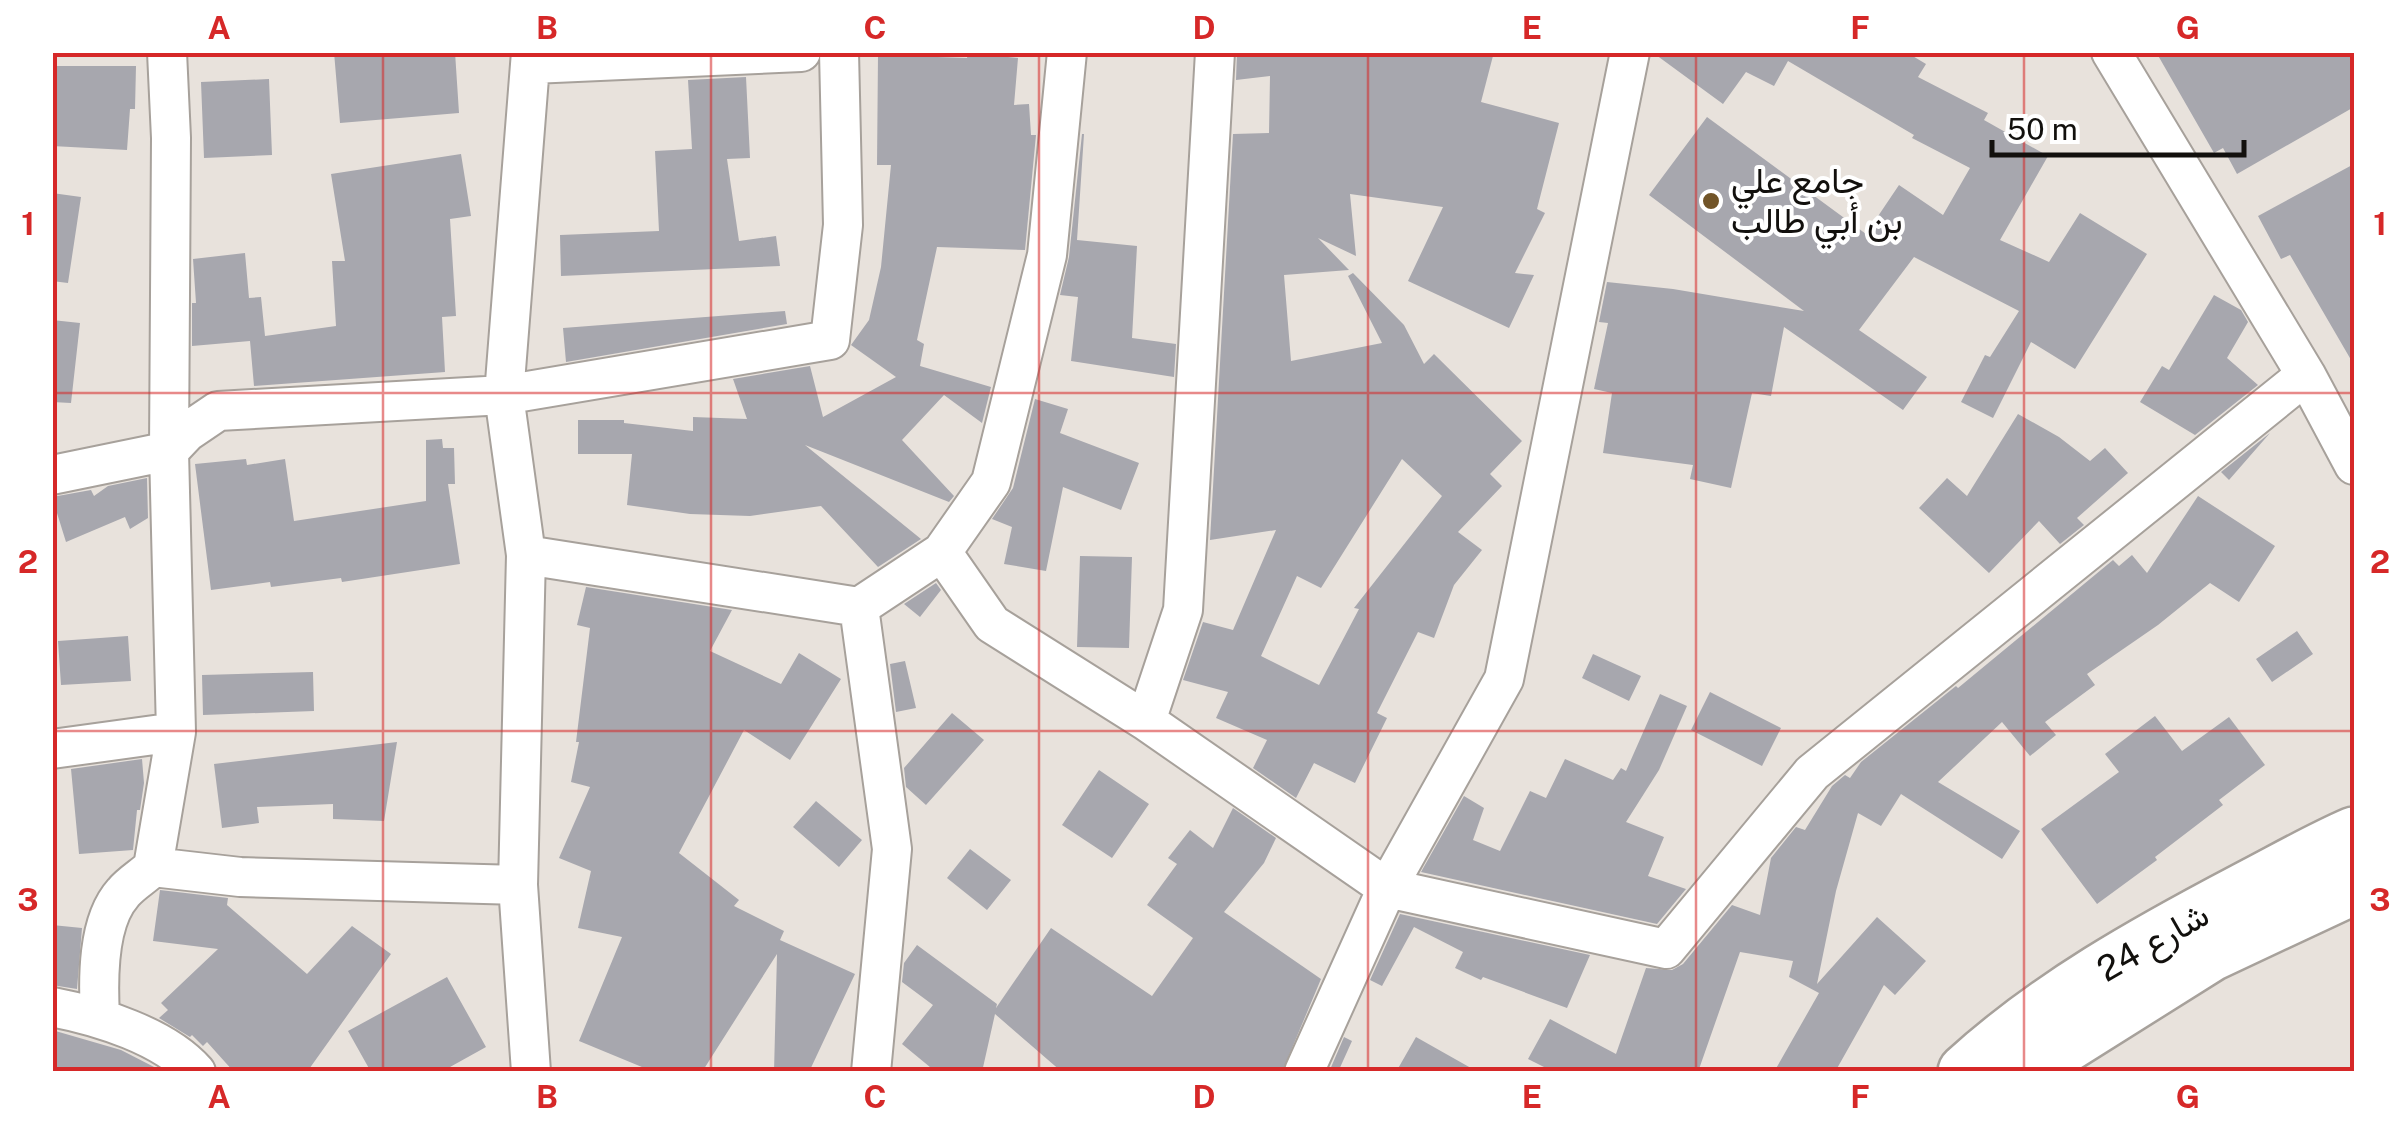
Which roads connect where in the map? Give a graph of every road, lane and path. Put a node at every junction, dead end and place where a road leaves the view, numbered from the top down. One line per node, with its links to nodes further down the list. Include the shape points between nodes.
1 (167, 52): 11 (street)
2 (801, 52): 8 (street)
3 (839, 52): 10 (street, via 843,224 830,340)
4 (1066, 52): 14 (street, via 1047,255 996,463 991,482)
5 (1215, 52): 17 (street, via 1183,610)
6 (1630, 52): 24 (street, via 1504,679)
7 (2112, 52): 9 (street)
8 (532, 58): 10 (street)
9 (2306, 375): 12 (street); 24 (street, via 1812,773 1666,949)
10 (504, 395): 11 (street, via 218,411); 15 (street)
11 (169, 451): 13 (street); 18 (street)
12 (2354, 465)
13 (52, 475)
14 (942, 552): 16 (street); 17 (street, via 992,624)
15 (526, 556): 16 (street); 22 (street)
16 (859, 607): 29 (street, via 892,849)
17 (1146, 722): 24 (street)
18 (176, 732): 19 (street); 21 (street)
19 (52, 749)
20 (2354, 835): 31 (street, شارع 24, via 2096,975 2007,1034)
21 (154, 867): 22 (street, via 240,877); 26 (street, via 120,895 103,935)
22 (518, 885): 28 (street)
23 (2354, 886): 32 (street, شارع 24, via 2211,953)
24 (1386, 888): 30 (street)
25 (52, 1008): 26 (street)
26 (100, 1016): 27 (street, via 184,1058)
27 (196, 1072)
28 (531, 1072)
29 (871, 1072)
30 (1304, 1072)
31 (1966, 1072)
32 (2029, 1072)

